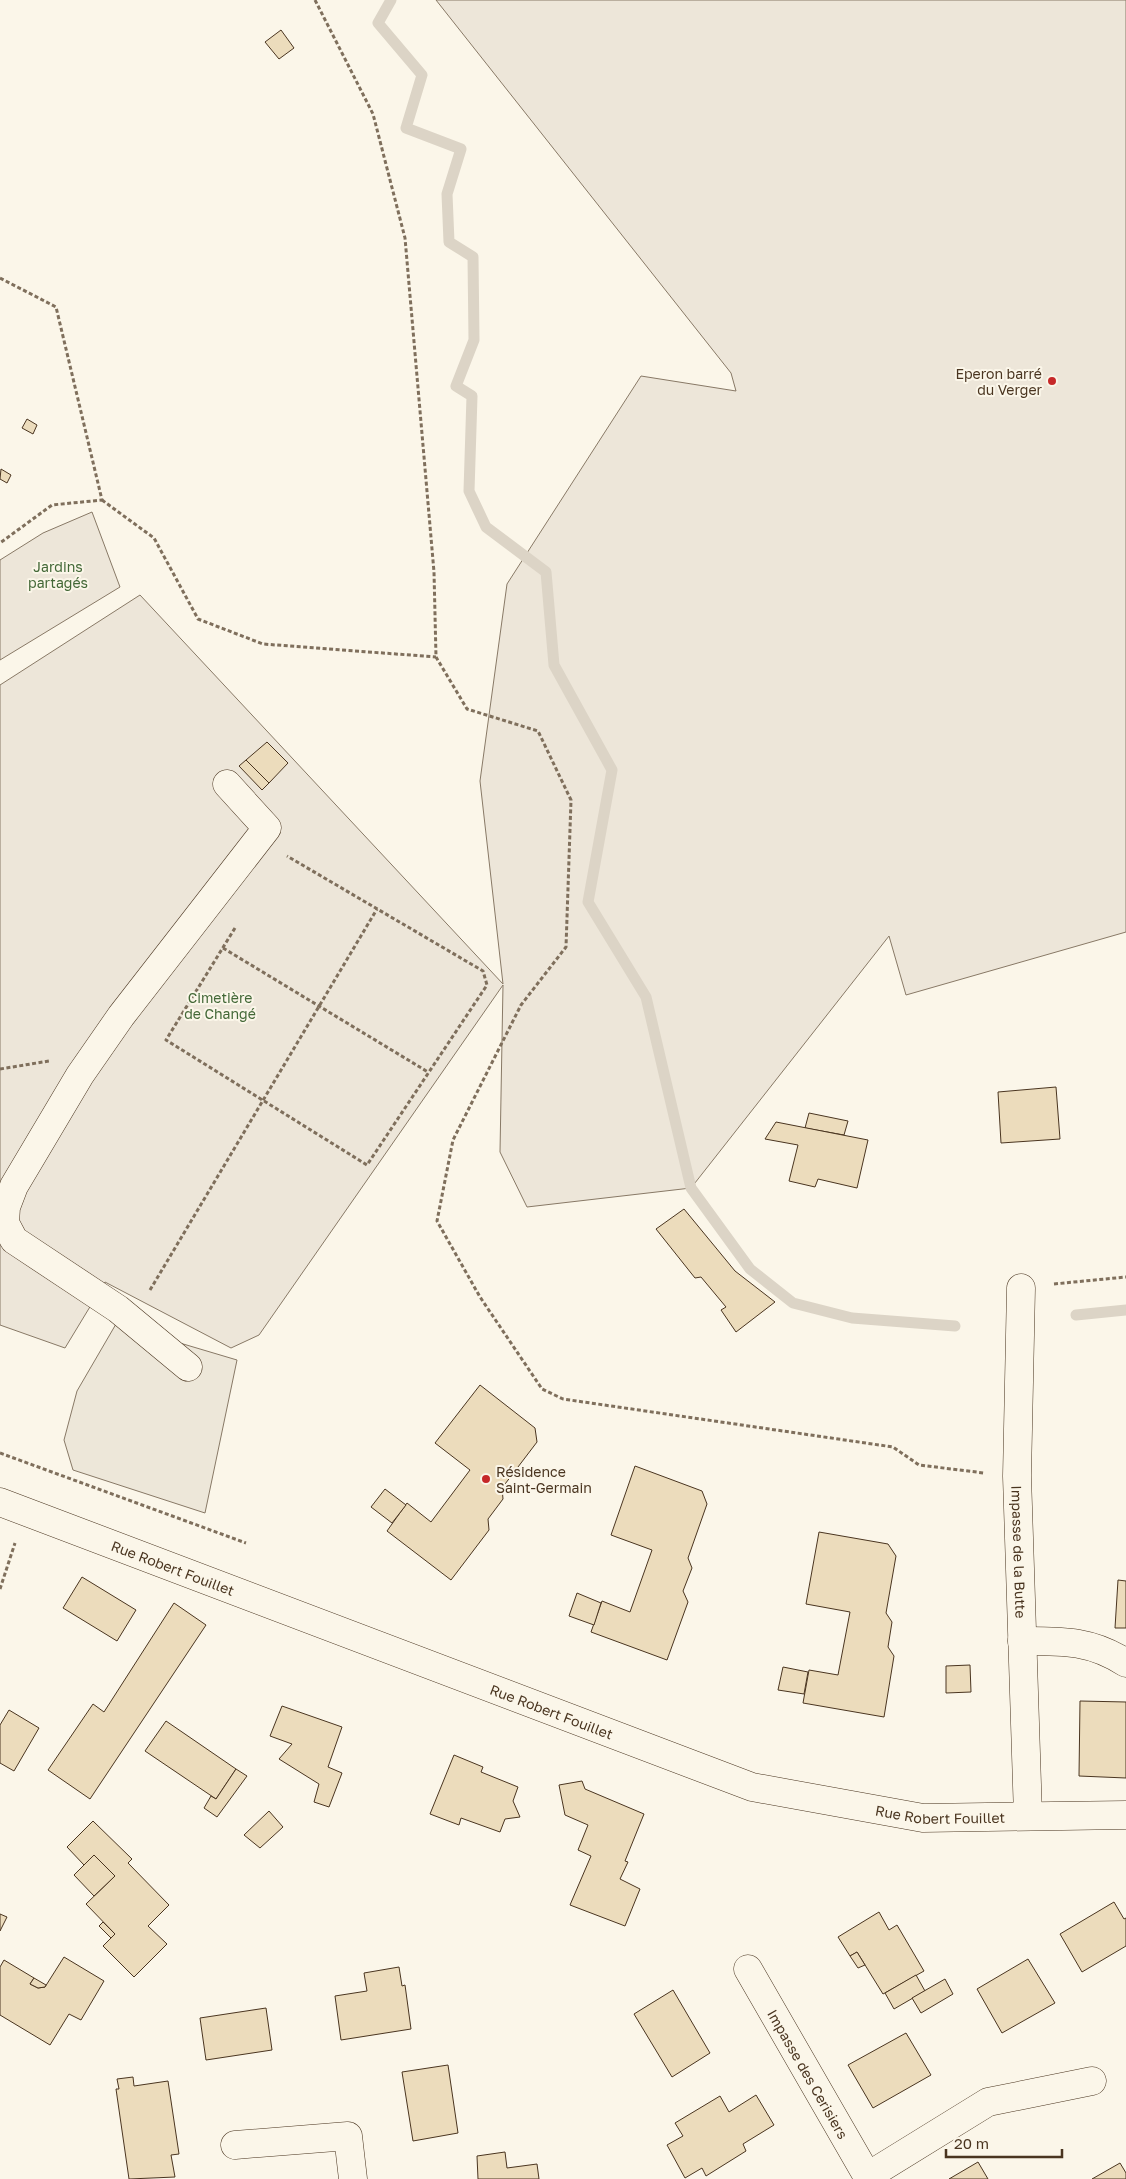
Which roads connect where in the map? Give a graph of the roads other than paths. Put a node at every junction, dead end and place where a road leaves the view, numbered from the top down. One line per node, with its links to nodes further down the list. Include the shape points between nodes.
1 (227, 784): 3 (street, via 267,828 121,1016 80,1075 14,1186 6,1207 5,1223 14,1240 110,1303)
2 (1021, 1288): 5 (street, Impasse de la Butte, via 1017,1476)
3 (188, 1367)
4 (0, 1502): 8 (street, Rue Robert Fouillet, via 752,1787 923,1818)
5 (1022, 1641): 6 (street, via 1073,1642 1109,1652); 8 (street, Impasse de la Butte)
6 (1126, 1663)
7 (1126, 1815): 8 (street, Rue Robert Fouillet)
8 (1028, 1816)
9 (748, 1969): 12 (street, Impasse des Cerisiers)
10 (1092, 2081): 12 (street, via 988,2102)
11 (235, 2145): 13 (street, via 348,2136)
12 (868, 2178)
13 (353, 2179)

